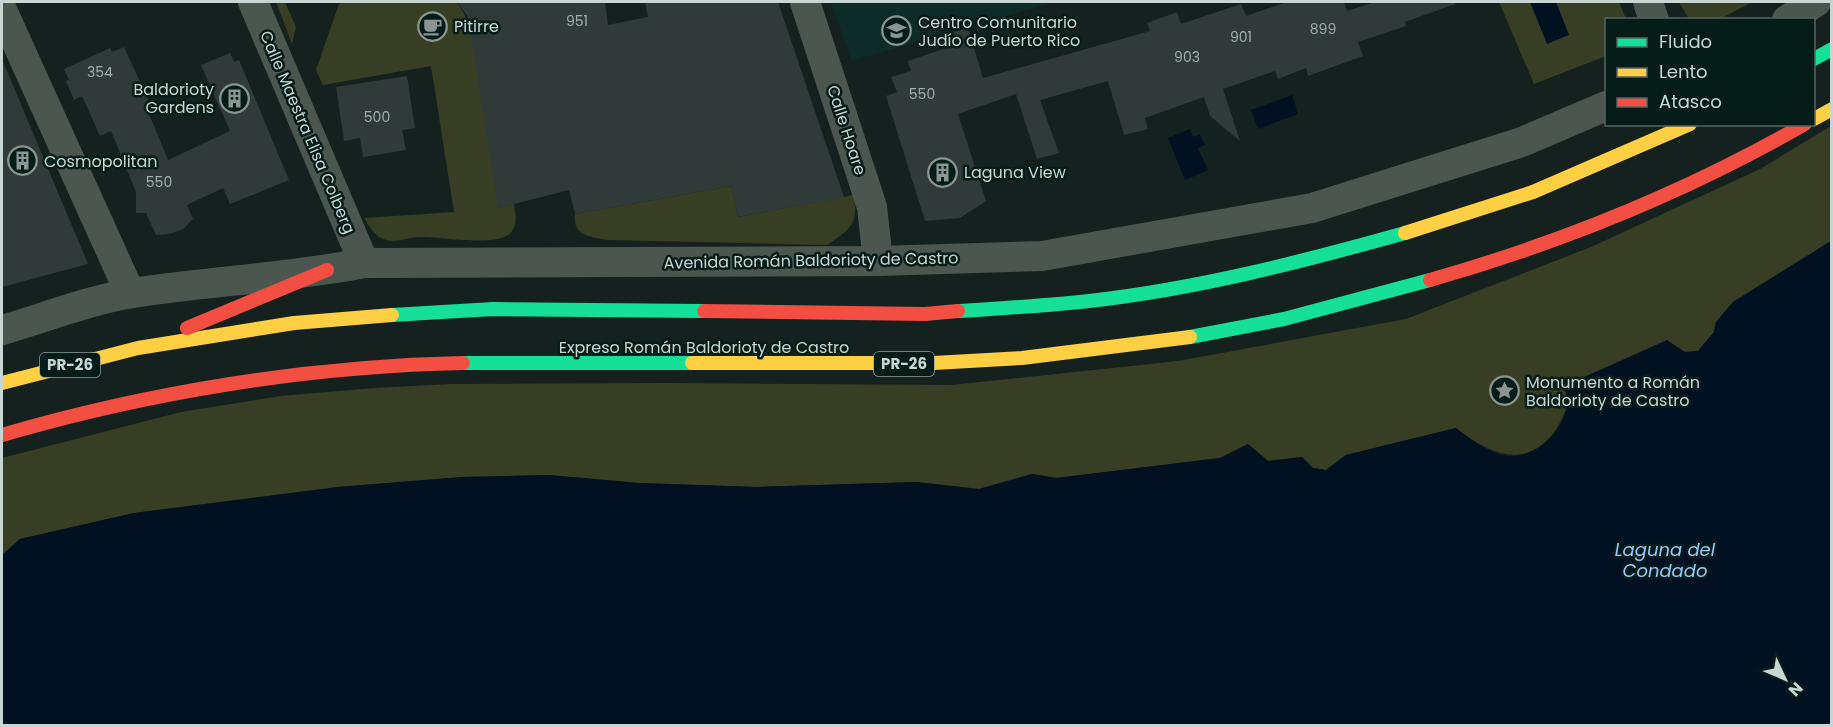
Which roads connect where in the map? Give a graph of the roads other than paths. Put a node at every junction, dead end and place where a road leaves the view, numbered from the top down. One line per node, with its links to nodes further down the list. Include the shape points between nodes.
1 (253, 2): 16 (street, Calle Maestra Elisa Colberg)
2 (805, 2): 15 (street, Calle Hoare, via 872,207)
3 (1647, 2): 6 (street)
4 (1816, 2): 7 (street)
5 (2, 10): 18 (street)
6 (1653, 18)
7 (1790, 18)
8 (1832, 49): 9 (highway)
9 (1815, 58)
10 (1605, 106): 15 (street, Avenida Román Baldorioty de Castro, via 1522,142 1312,208 1042,256)
11 (1832, 108): 12 (highway)
12 (1815, 118)
13 (1685, 126): 20 (highway, Expreso Román Baldorioty de Castro / PR-26, via 1533,192 1417,230 1278,268 1090,301 925,314 493,309 294,323)
14 (1801, 126): 22 (highway, Expreso Román Baldorioty de Castro / PR-26, via 1653,199 1557,239 1373,299 1205,336 1026,359 931,364 442,363 351,368 150,400)
15 (878, 261): 16 (street, Avenida Román Baldorioty de Castro)
16 (364, 262): 17 (street, Avenida Román Baldorioty de Castro)
17 (327, 270): 18 (street, Avenida Román Baldorioty de Castro); 20 (highway)
18 (130, 294): 19 (street, Avenida Román Baldorioty de Castro)
19 (2, 330)
20 (138, 348): 21 (highway, Expreso Román Baldorioty de Castro / PR-26)
21 (2, 383)
22 (2, 435)

